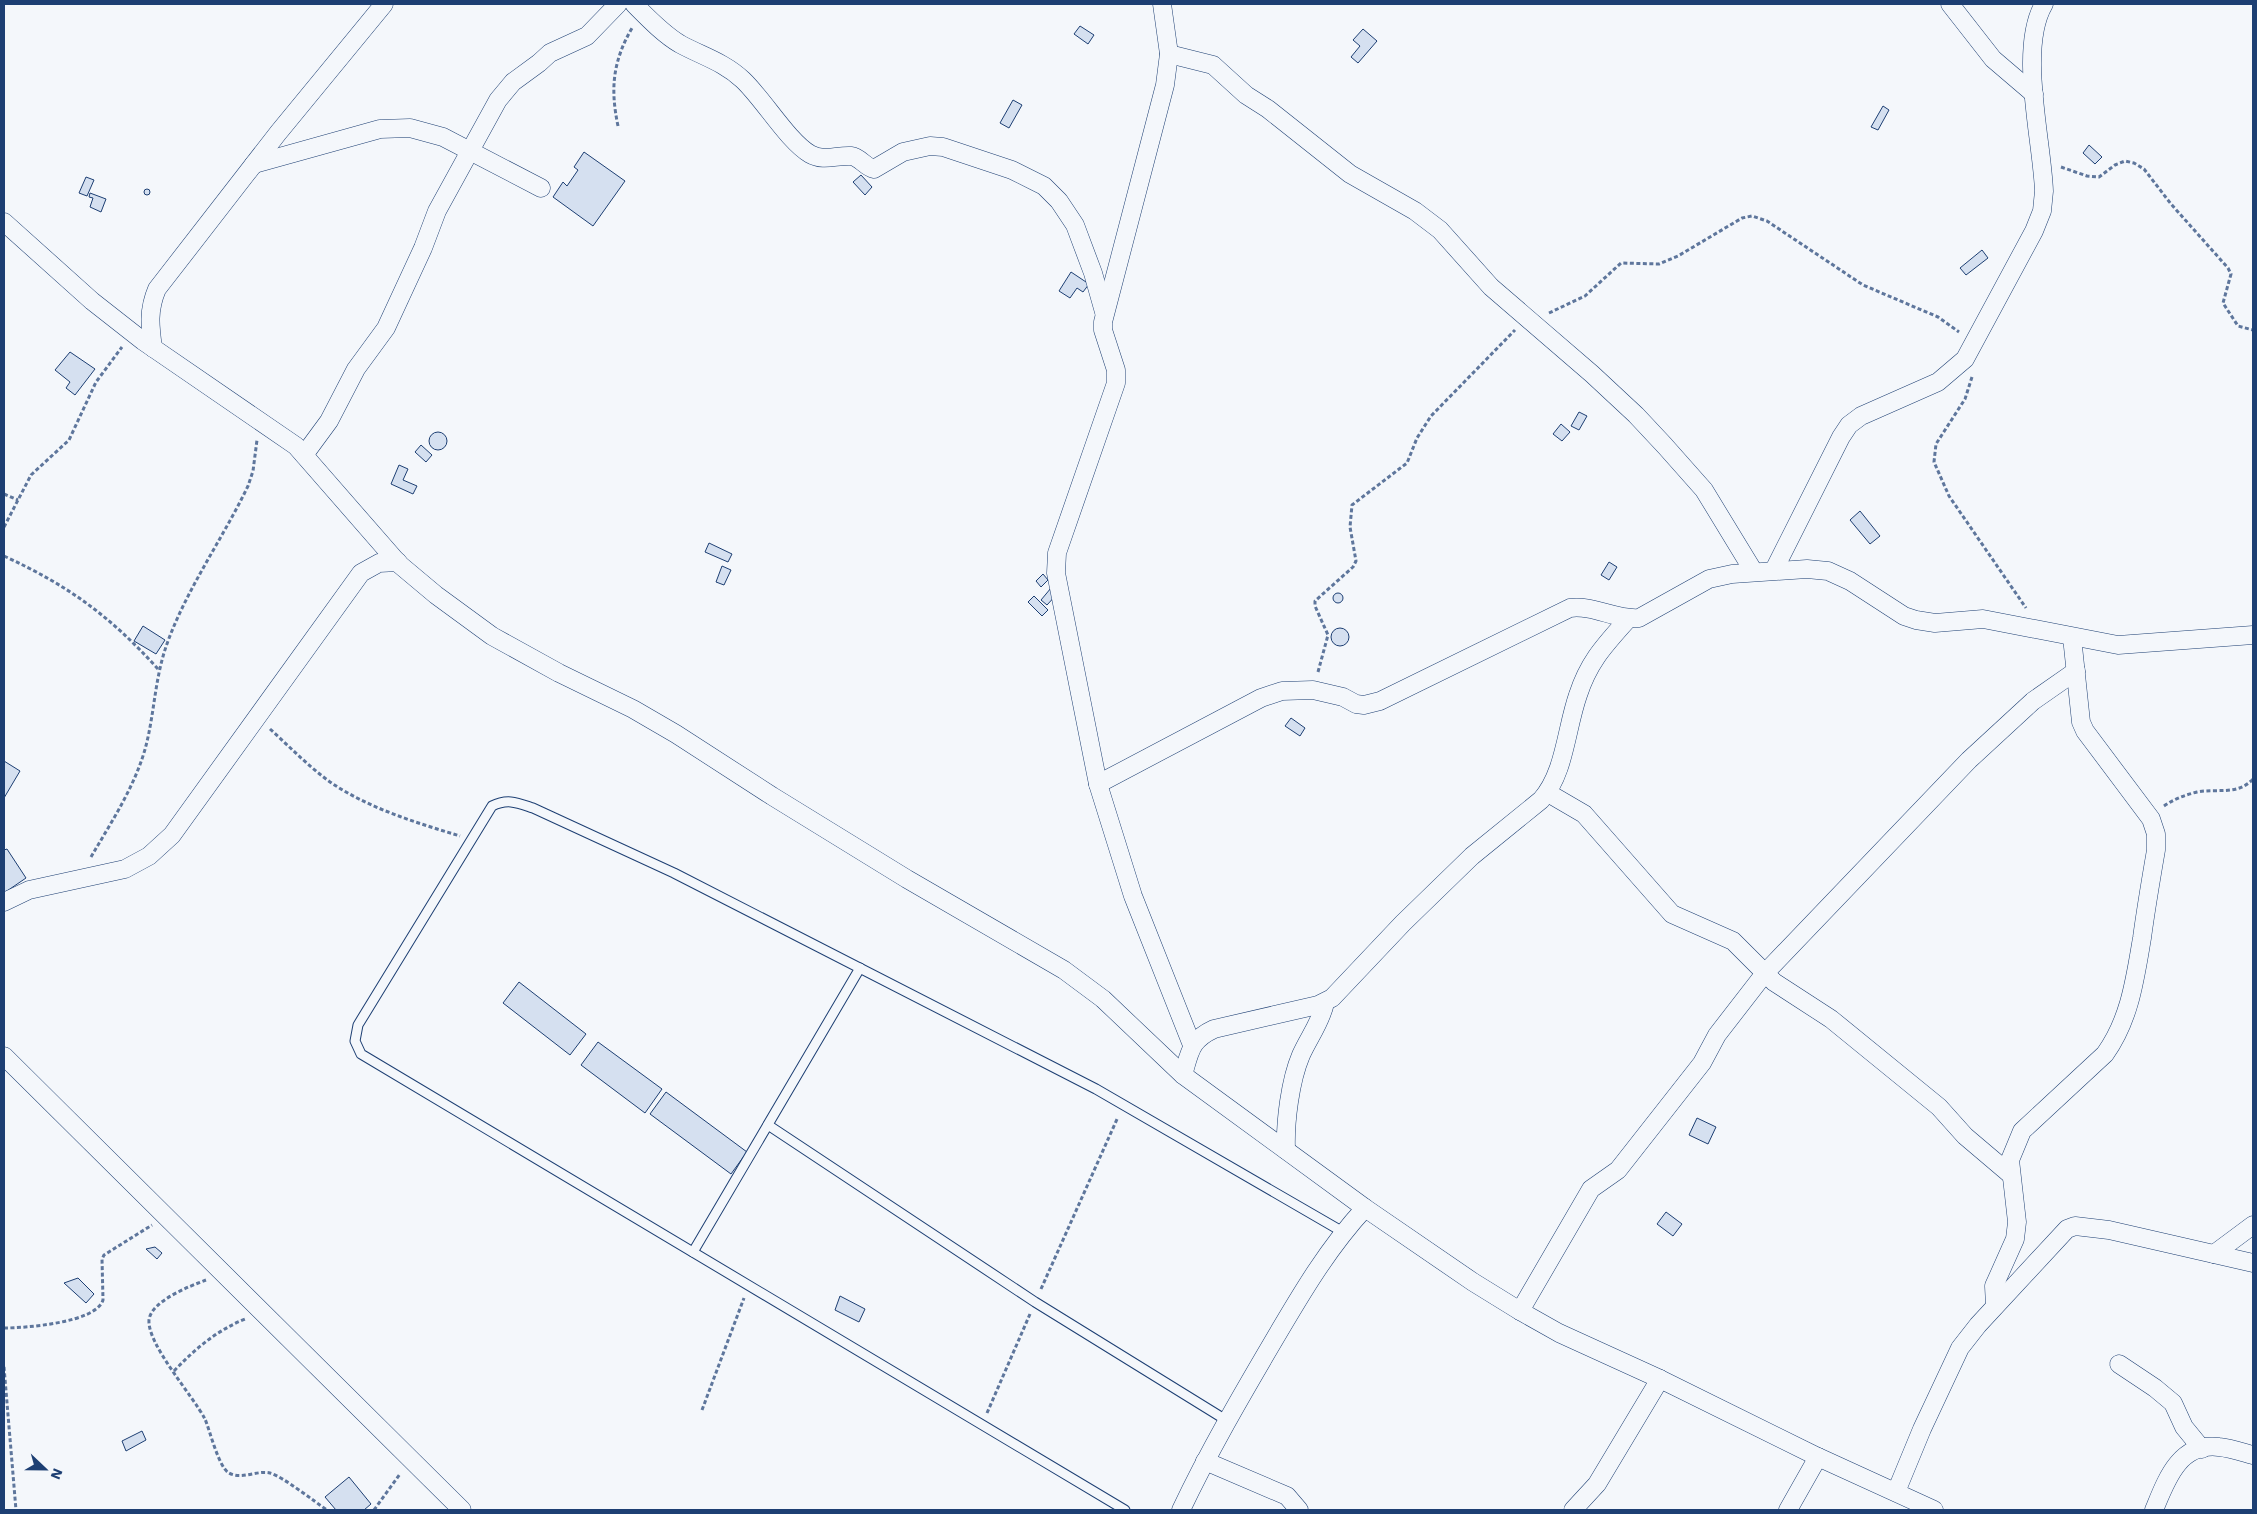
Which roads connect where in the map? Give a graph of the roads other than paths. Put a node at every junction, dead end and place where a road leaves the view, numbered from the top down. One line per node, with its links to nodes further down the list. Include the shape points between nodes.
1 (384, 4): 10 (street)
2 (618, 4): 9 (street, via 587,36 556,48 507,88)
3 (1162, 4): 7 (street)
4 (1950, 4): 8 (street, via 1993,59)
5 (2044, 4): 8 (street, via 2032,36)
6 (638, 8): 13 (street, via 679,43 722,62 732,70 758,95 799,145 816,157 850,156 874,169 903,152 930,146 942,147 1012,170 1044,186 1075,225)
7 (1169, 54): 13 (street, via 1157,114); 18 (street, via 1219,69 1246,95 1350,174 1433,224 1491,287 1636,415 1704,490)
8 (2034, 94): 17 (street, via 2043,162 2042,211 1974,347 1938,382 1861,416 1850,425)
9 (469, 150): 10 (street, via 436,135 397,127); 11 (street); 15 (street, via 437,211 386,328 356,369 329,421)
10 (254, 164): 14 (street, via 157,289 150,310)
11 (541, 188)
12 (4, 222): 14 (street, via 92,301)
13 (1105, 313): 23 (street, via 1104,330 1116,370 1116,383 1077,490 1056,562 1070,650)
14 (153, 348): 15 (street)
15 (304, 454): 16 (street)
16 (398, 562): 25 (street, via 379,563 361,573 172,835 149,856 125,869 29,890); 31 (street, via 492,636 676,734 907,879 1064,970 1103,999)
17 (1774, 570): 18 (street); 21 (street, via 1828,571 1916,620 1936,623 1983,619)
18 (1754, 572): 19 (street, via 1710,579 1639,618)
19 (1628, 619): 23 (street, via 1580,607 1570,608 1380,701 1364,705 1313,690 1282,691 1261,698); 24 (street, via 1598,653 1587,672)
20 (2253, 635): 21 (street, via 2118,645)
21 (2072, 637): 22 (street)
22 (2076, 671): 27 (street, via 2033,701 1969,760); 34 (street, via 2085,732 2151,819 2156,834 2156,850 2133,991 2125,1018 2104,1054 2022,1131 2010,1160)
23 (1098, 784): 29 (street, via 1133,896)
24 (1548, 793): 27 (street, via 1584,814 1672,914 1733,941); 28 (street, via 1472,856)
25 (4, 902)
26 (860, 968): 32 (lane); 37 (lane, via 1124,1105); 38 (lane, via 674,873 514,801 502,801 492,806 470,840 358,1025 355,1034 361,1054)
27 (1765, 973): 34 (street, via 1831,1019 1939,1107 1966,1136); 42 (street, via 1717,1035 1702,1063 1618,1170 1591,1189)
28 (1325, 1003): 29 (street, via 1214,1029); 33 (street, via 1297,1068)
29 (1192, 1044): 31 (street)
30 (4, 1056): 51 (street)
31 (1183, 1076): 33 (street)
32 (768, 1125): 38 (lane); 45 (lane, via 1035,1302)
33 (1286, 1150): 35 (street)
34 (2011, 1175): 41 (street, via 2017,1222 2015,1239 1994,1286)
35 (1365, 1208): 37 (street); 42 (street)
36 (2253, 1225): 39 (street)
37 (1343, 1232): 45 (street)
38 (693, 1252): 52 (lane)
39 (2214, 1254): 40 (street); 41 (street, via 2109,1230 2076,1226 2060,1235)
40 (2253, 1263)
41 (1995, 1306): 50 (street, via 1960,1348)
42 (1520, 1311): 44 (street, via 1559,1333)
43 (2119, 1364): 46 (street, via 2173,1403 2184,1427)
44 (1660, 1379): 48 (street); 55 (street, via 1597,1484)
45 (1226, 1420): 49 (street)
46 (2202, 1449): 47 (street, via 2217,1447); 58 (street, via 2179,1461 2168,1476)
47 (2253, 1455)
48 (1818, 1458): 50 (street); 56 (street)
49 (1205, 1461): 53 (street); 54 (street, via 1287,1496)
50 (1896, 1492): 57 (street)
51 (462, 1510)
52 (1124, 1510)
53 (1181, 1510)
54 (1299, 1510)
55 (1573, 1510)
56 (1788, 1510)
57 (1934, 1510)
58 (2154, 1510)

